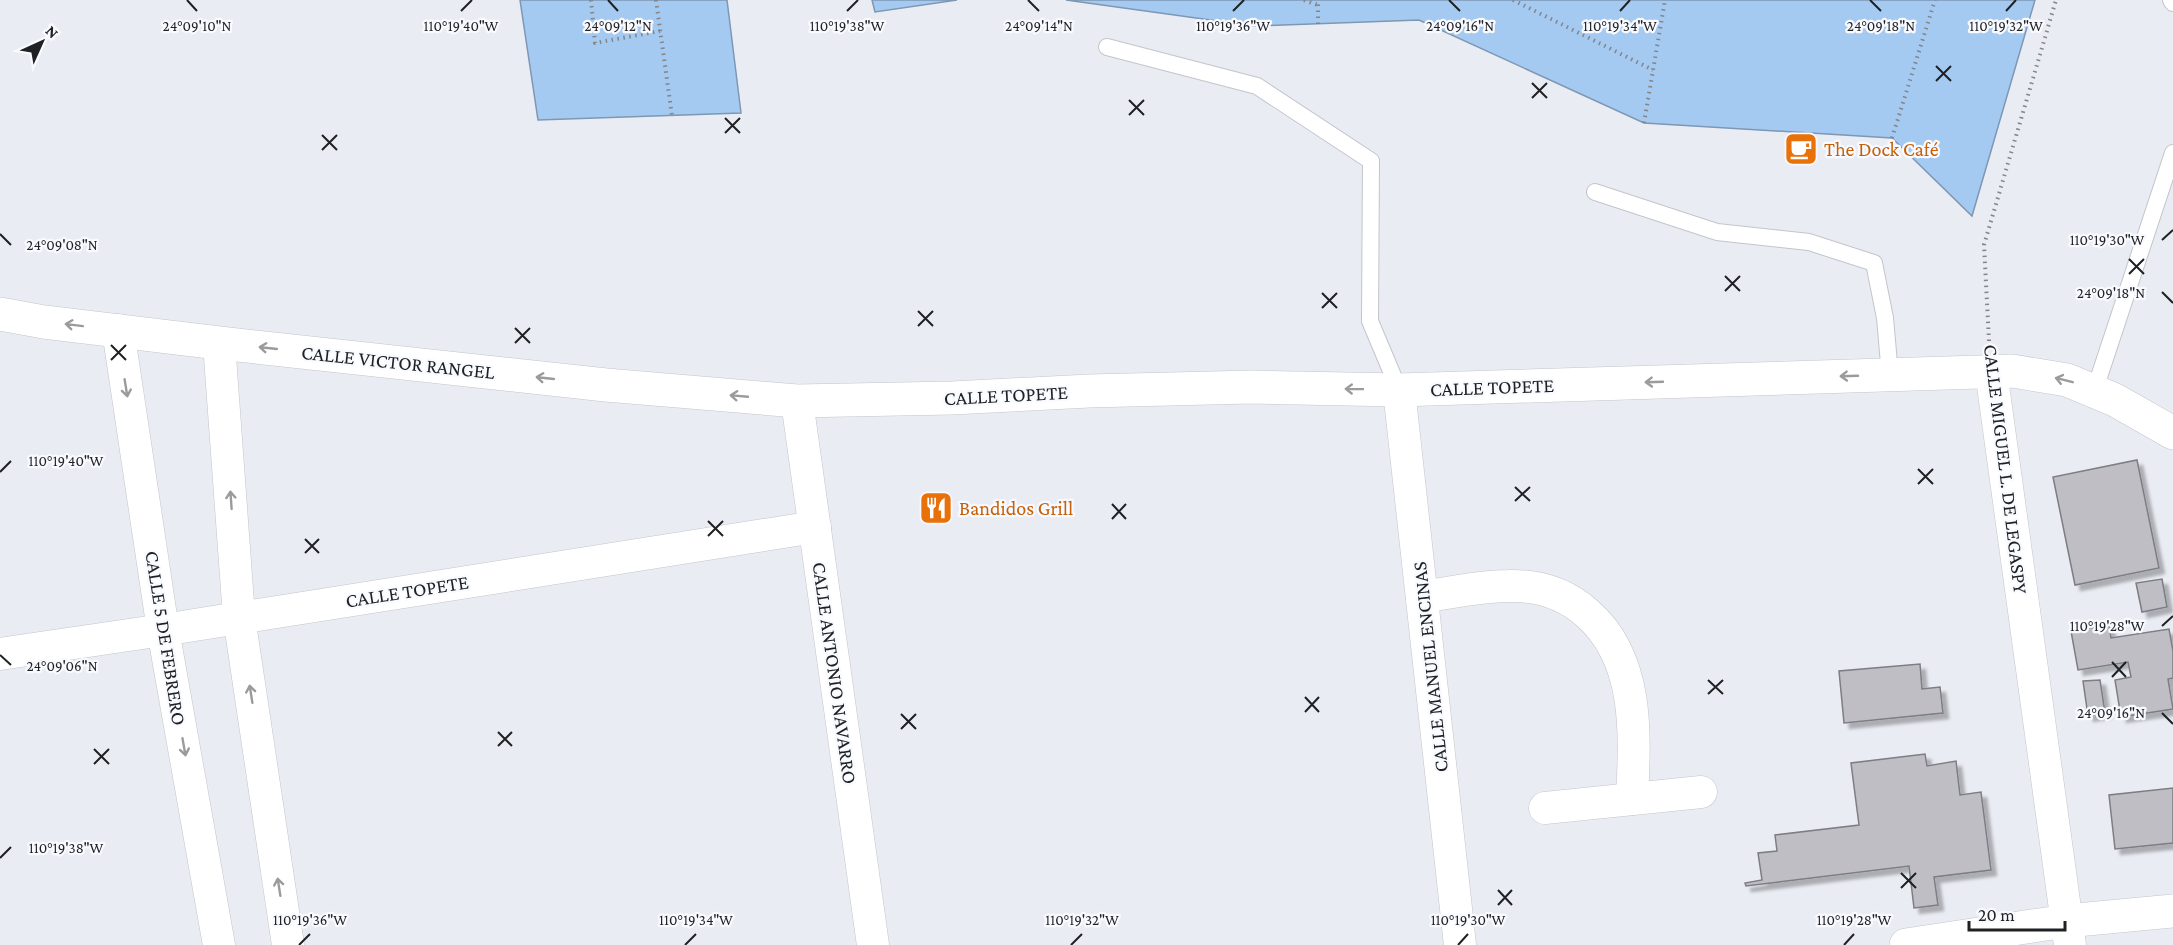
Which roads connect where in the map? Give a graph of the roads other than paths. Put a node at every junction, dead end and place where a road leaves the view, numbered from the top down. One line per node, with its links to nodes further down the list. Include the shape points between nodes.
1 (1107, 47): 9 (lane, via 1257,87 1371,161 1370,321)
2 (2173, 153): 10 (lane)
3 (1595, 192): 8 (lane, via 1717,232 1809,242 1874,263 1885,318)
4 (0, 314): 5 (street, CALLE VICTOR RANGEL, one-way to 4)
5 (117, 330): 6 (street, CALLE VICTOR RANGEL); 16 (street, CALLE 5 DE FEBRERO, one-way to 16)
6 (219, 343): 11 (street, CALLE VICTOR RANGEL, one-way to 6); 15 (street, one-way to 6)
7 (1991, 371): 8 (street, CALLE TOPETE); 10 (street, CALLE TOPETE, one-way to 7, via 2067,380); 22 (street, CALLE MIGUEL L. DE LEGASPY)
8 (1890, 375): 9 (street, CALLE TOPETE, one-way to 9)
9 (1399, 390): 11 (street, CALLE TOPETE, one-way to 11, via 1239,387); 14 (street, CALLE MANUEL ENCINAS)
10 (2094, 392): 12 (street, CALLE TOPETE)
11 (797, 401): 13 (street, CALLE ANTONIO NAVARRO)
12 (2173, 433)
13 (815, 527): 15 (street, CALLE TOPETE); 25 (street, CALLE ANTONIO NAVARRO)
14 (1422, 597): 19 (street, via 1509,586 1536,588 1559,594 1592,618 1611,638 1623,664 1632,707); 26 (street, CALLE MANUEL ENCINAS)
15 (239, 617): 16 (street, CALLE TOPETE); 24 (street, one-way to 15)
16 (163, 630): 17 (street, CALLE TOPETE); 23 (street, CALLE 5 DE FEBRERO, one-way to 23)
17 (0, 654)
18 (1701, 792): 19 (street)
19 (1632, 799): 20 (street)
20 (1545, 808)
21 (2173, 911): 22 (street)
22 (2068, 933): 27 (street)
23 (219, 945)
24 (288, 945)
25 (873, 945)
26 (1460, 945)
27 (1906, 945)

